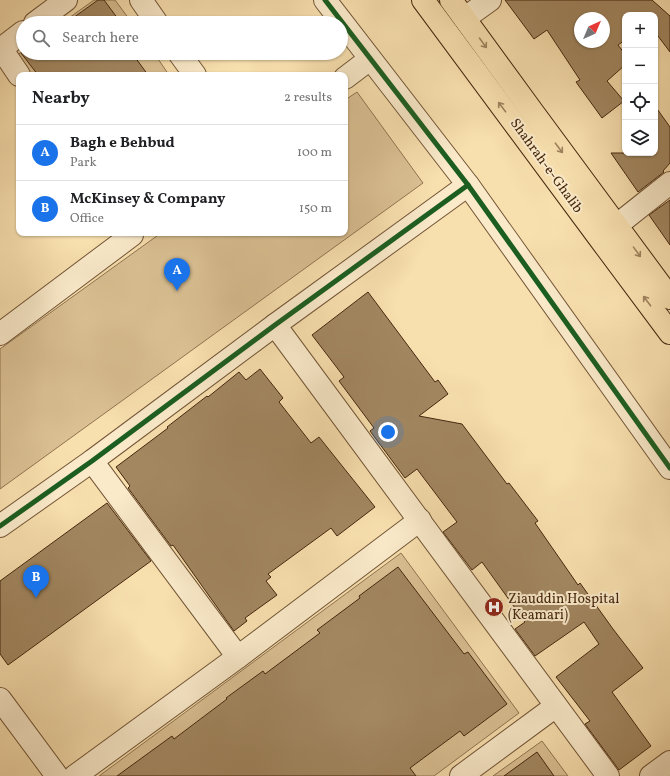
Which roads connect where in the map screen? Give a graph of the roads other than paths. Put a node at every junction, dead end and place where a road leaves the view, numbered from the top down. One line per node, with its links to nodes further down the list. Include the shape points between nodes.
1 (66, 0): 7 (street)
2 (141, 0): 8 (street)
3 (325, 0): 9 (street)
4 (423, 0): 23 (main road, Shahrah-e-Ghalib, one-way to 4)
5 (451, 0): 10 (main road, Shahrah-e-Ghalib)
6 (490, 0): 10 (street)
7 (44, 16)
8 (152, 16)
9 (337, 16)
10 (464, 18): 21 (main road, Shahrah-e-Ghalib, one-way to 21)
11 (348, 30): 14 (street)
12 (16, 37): 13 (street)
13 (0, 48): 16 (street)
14 (370, 59): 18 (street); 20 (street)
15 (184, 60): 17 (street)
16 (17, 72)
17 (192, 72)
18 (348, 76)
19 (670, 183): 21 (street)
20 (468, 185): 25 (street); 29 (street)
21 (617, 226): 23 (street); 24 (main road, Shahrah-e-Ghalib, one-way to 24)
22 (129, 236): 27 (street)
23 (600, 239): 26 (main road, Shahrah-e-Ghalib, one-way to 23)
24 (670, 298)
25 (275, 326): 28 (street); 30 (street)
26 (670, 332)
27 (0, 334)
28 (92, 461): 31 (street); 32 (street)
29 (670, 468)
30 (420, 520): 32 (street); 34 (street)
31 (0, 526)
32 (238, 657): 37 (street)
33 (0, 699): 36 (street)
34 (556, 706): 38 (street); 39 (street)
35 (670, 762): 40 (street)
36 (57, 776)
37 (75, 776)
38 (461, 776)
39 (608, 776)
40 (651, 776)

